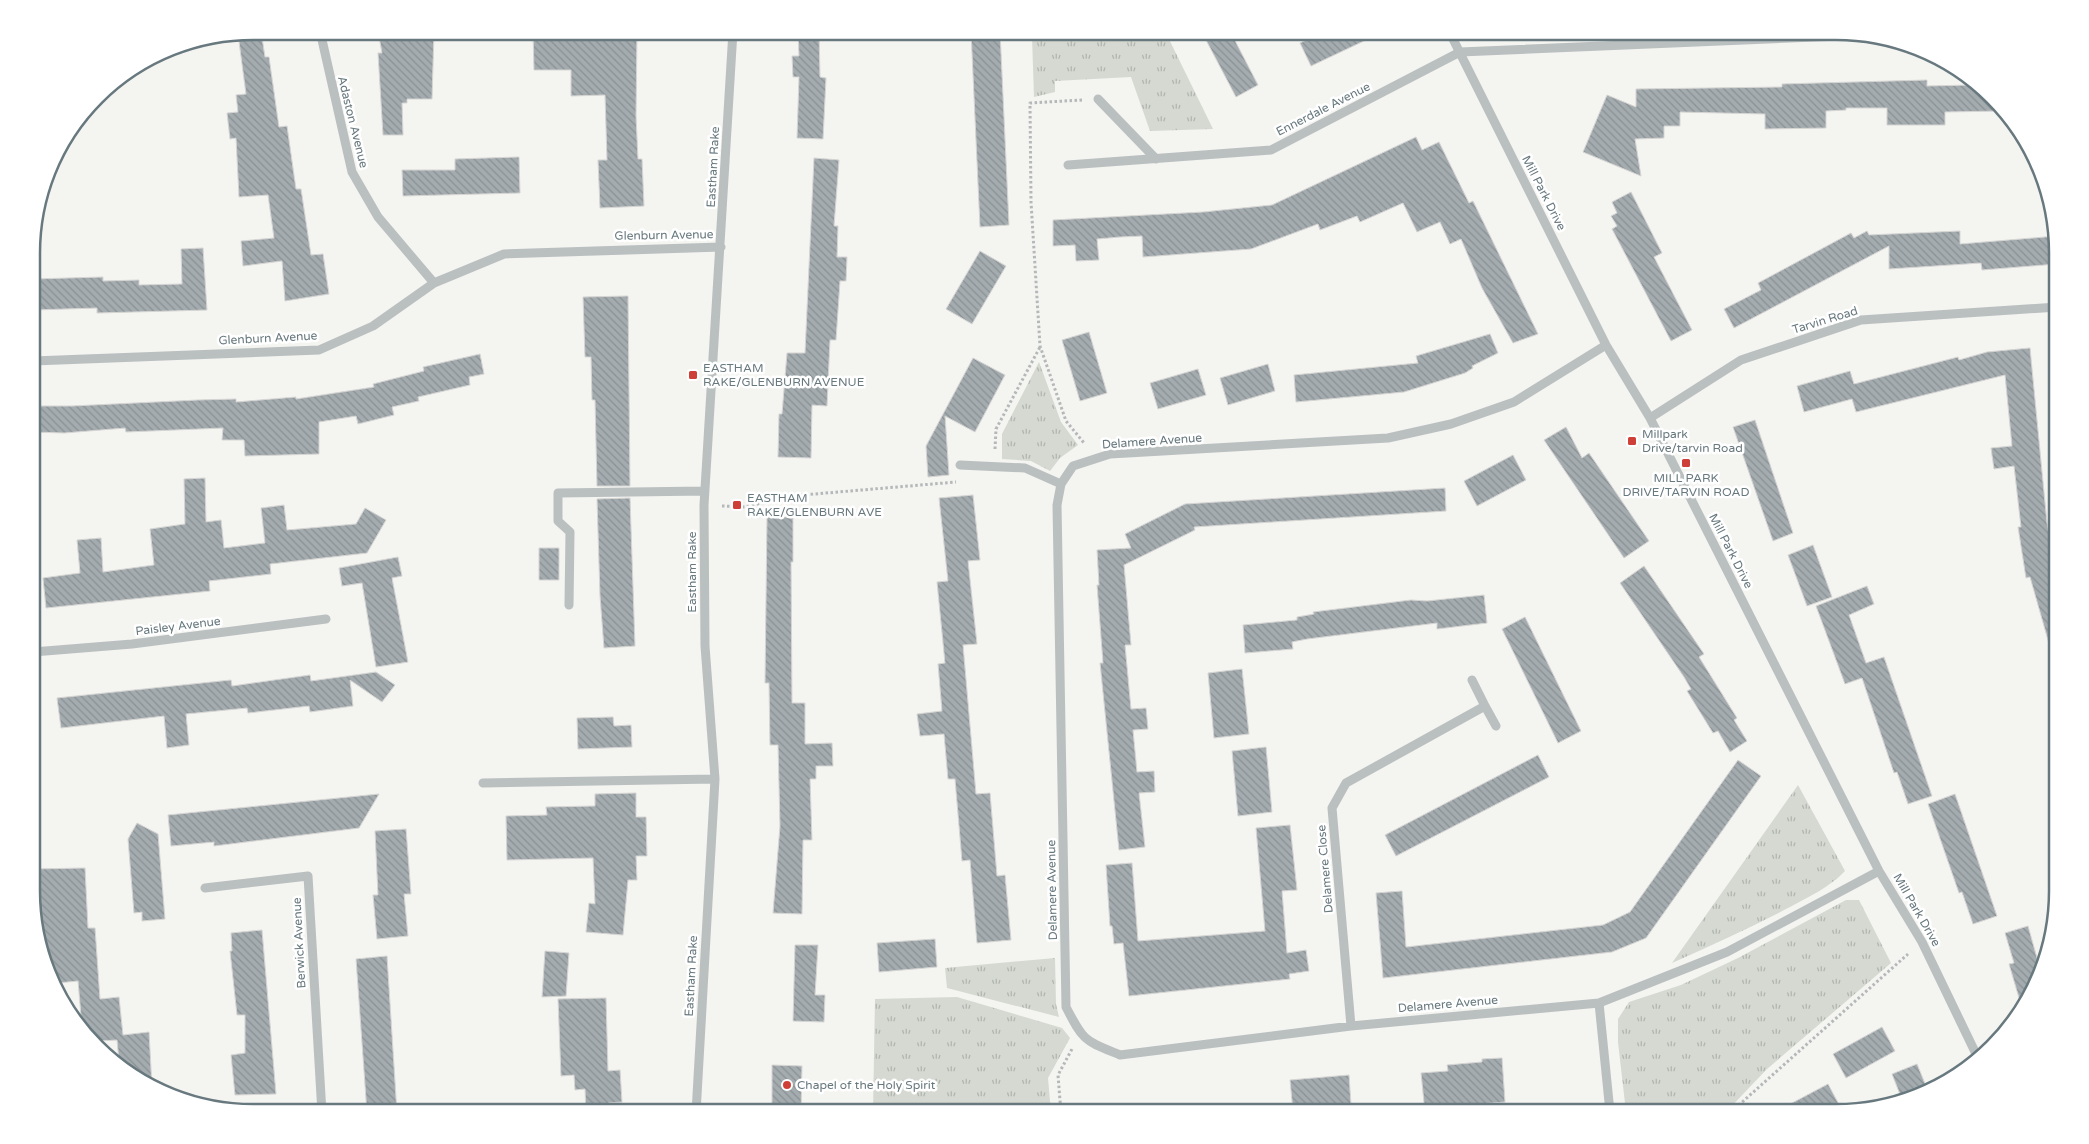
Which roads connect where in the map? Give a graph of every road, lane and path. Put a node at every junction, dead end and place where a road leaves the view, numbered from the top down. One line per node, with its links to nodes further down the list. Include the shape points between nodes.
1 (322, 40): 10 (street, Adaston Avenue, via 352,172 378,217)
2 (732, 40): 9 (street, Eastham Rake)
3 (1453, 40): 5 (street, Mill Park Drive)
4 (1745, 40): 5 (street)
5 (1460, 52): 7 (street, Ennerdale Avenue, via 1271,150); 12 (street, Mill Park Drive)
6 (1098, 99): 7 (street); 13 (path, via 1030,103 1031,202)
7 (1156, 159): 8 (street, Ennerdale Avenue)
8 (1068, 165)
9 (721, 247): 10 (street, Glenburn Avenue, via 504,254); 21 (street, Eastham Rake)
10 (434, 283): 14 (street, Glenburn Avenue, via 373,326 319,350)
11 (2049, 308): 15 (street, Tarvin Road, via 1861,320 1741,360)
12 (1606, 345): 15 (street, Mill Park Drive); 16 (street, Delamere Avenue, via 1514,402 1451,424 1388,438 1110,454)
13 (1040, 346): 16 (path, via 1066,421); 18 (path, via 996,429)
14 (40, 361)
15 (1650, 418): 31 (street, Mill Park Drive)
16 (1095, 458): 20 (street, Delamere Avenue, via 1073,466)
17 (960, 465): 18 (street)
18 (994, 466): 20 (street, via 1024,468)
19 (958, 482): 22 (path, via 791,496 745,508)
20 (1061, 484): 36 (street, Delamere Avenue, via 1057,505 1066,1007)
21 (705, 491): 22 (street, Eastham Rake); 23 (street, via 558,493 558,520 570,532)
22 (704, 505): 29 (street, Eastham Rake, via 705,646)
23 (569, 605)
24 (326, 619): 25 (street, Paisley Avenue, via 132,644)
25 (40, 651)
26 (1472, 680): 27 (street)
27 (1485, 706): 28 (street); 35 (street, Delamere Close, via 1346,783 1332,808)
28 (1496, 726)
29 (715, 779): 30 (street); 39 (street, Eastham Rake)
30 (483, 783)
31 (1879, 871): 33 (street, Mill Park Drive); 34 (street, Delamere Avenue, via 1727,952)
32 (205, 888): 38 (street, Berwick Avenue, via 308,876)
33 (1922, 942): 37 (street, Mill Park Drive); 42 (path)
34 (1599, 1003): 35 (street, Delamere Avenue); 41 (street)
35 (1351, 1026): 36 (street, Delamere Avenue, via 1120,1055 1088,1042)
36 (1080, 1034): 40 (path, via 1058,1075)
37 (1975, 1052)
38 (321, 1104)
39 (697, 1104)
40 (1060, 1104)
41 (1609, 1104)
42 (1740, 1104)

